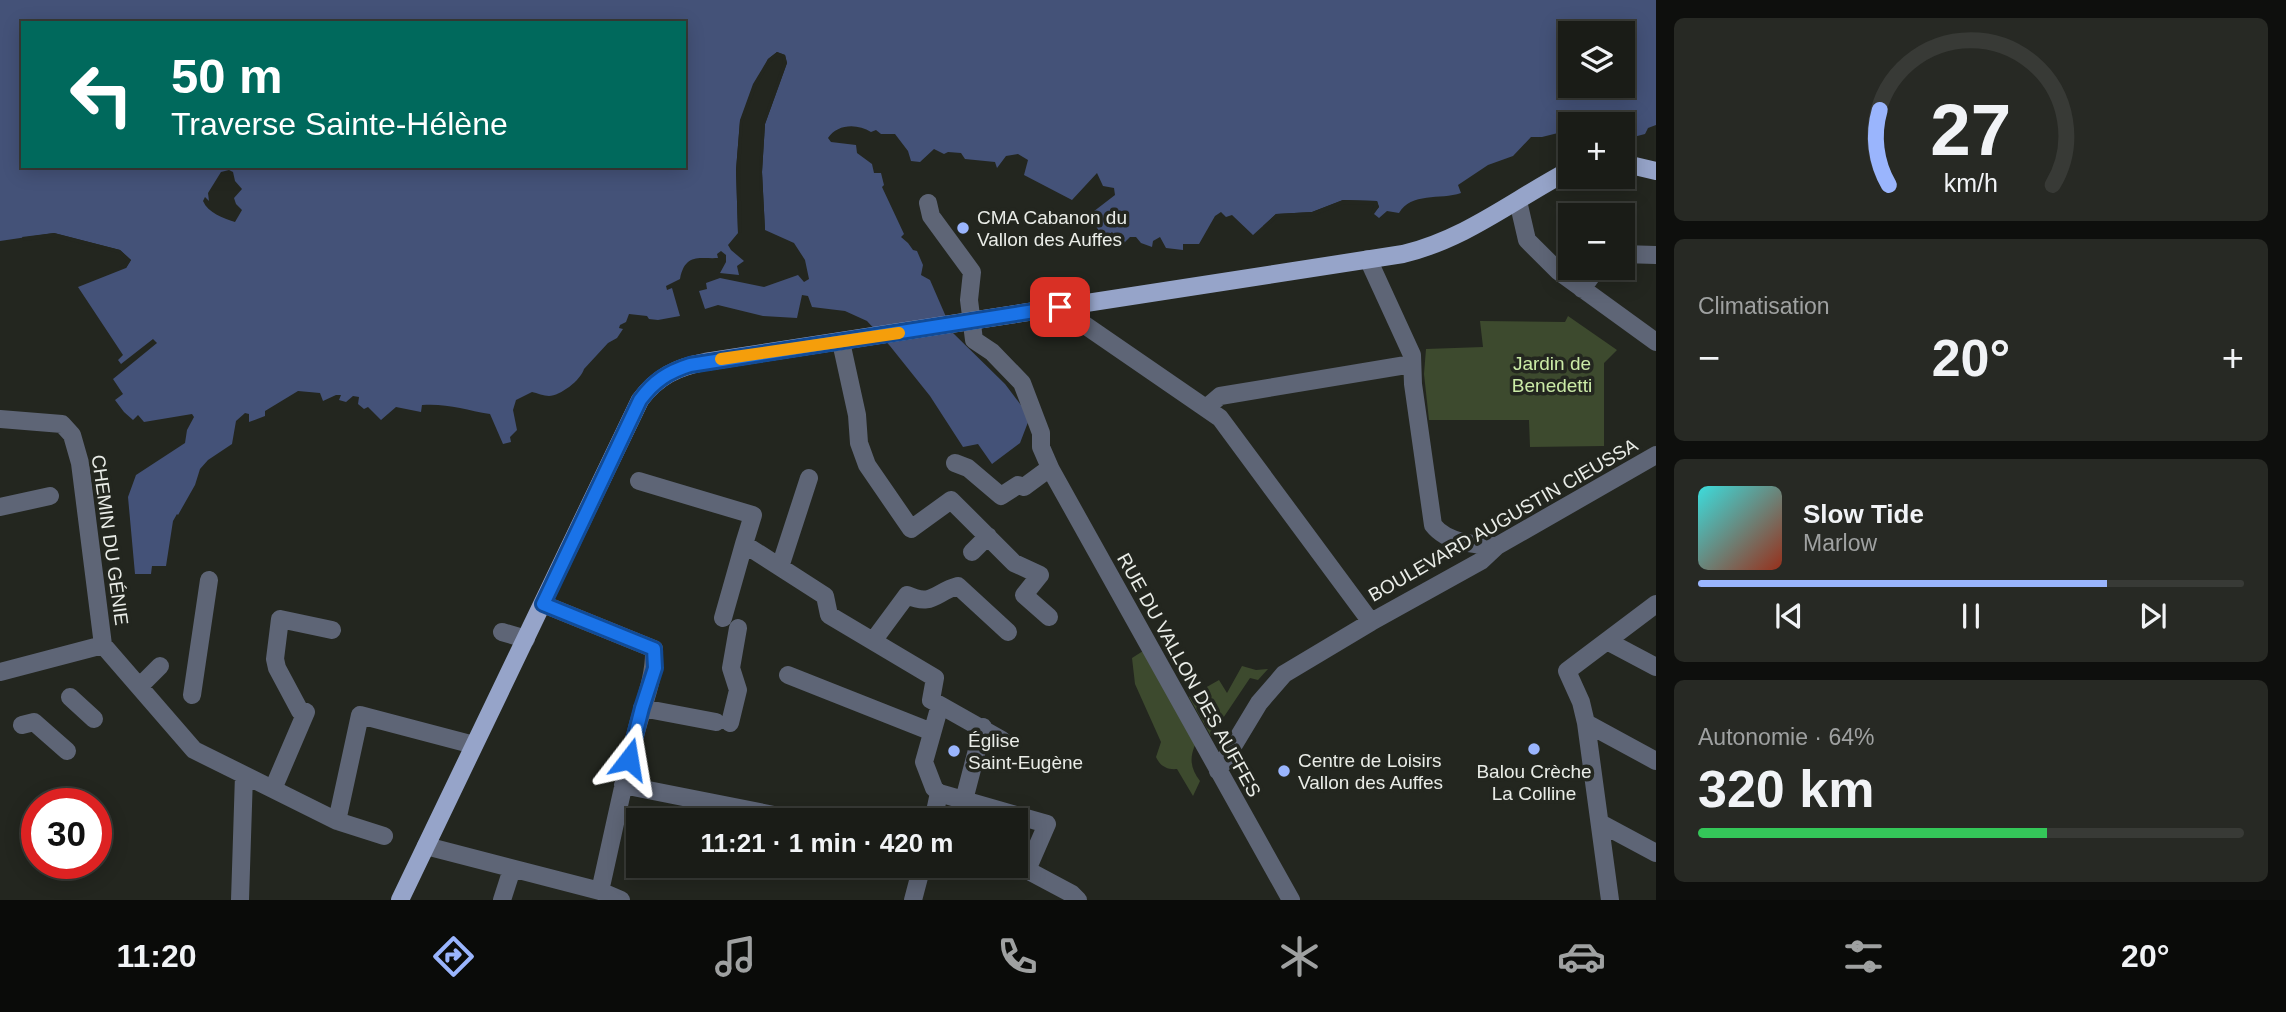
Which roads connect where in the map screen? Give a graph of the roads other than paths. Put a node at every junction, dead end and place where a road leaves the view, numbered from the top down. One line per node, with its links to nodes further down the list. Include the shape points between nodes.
1 (1635, 166): 2 (main road)
2 (1656, 171)
3 (1558, 177): 4 (main road)
4 (1518, 201): 8 (main road, via 1443,243); 10 (street, via 1527,240)
5 (928, 203): 19 (street, RUE DU VALLON DES AUFFES, via 931,216 971,272 974,340 1022,383)
6 (1635, 254): 7 (street)
7 (1656, 255)
8 (1368, 259): 11 (main road); 14 (street, via 1409,345)
9 (1588, 280): 10 (street)
10 (1582, 289): 13 (street)
11 (1070, 306): 12 (main road); 15 (street, via 1079,321)
12 (848, 341): 24 (street, via 859,443 867,465 911,529 951,500); 30 (main road, via 690,365 655,382 640,400)
13 (1656, 342)
14 (1412, 364): 15 (street, via 1220,396); 26 (street, via 1433,525 1445,536)
15 (1206, 408): 33 (street, via 1220,418)
16 (0, 419): 40 (street, CHEMIN DU GÉNIE, via 62,424 72,435 80,463)
17 (1656, 455): 26 (street, BOULEVARD AUGUSTIN CIEUSSA)
18 (955, 463): 19 (street, via 968,468 1001,496)
19 (1051, 470): 59 (street, RUE DU VALLON DES AUFFES)
20 (810, 478): 28 (street)
21 (639, 481): 25 (street, via 753,515)
22 (50, 496): 23 (street)
23 (1, 505)
24 (988, 536): 27 (street); 32 (street, via 1014,563 1040,575 1024,595)
25 (744, 544): 28 (street); 49 (street, via 731,623 731,668 738,690 723,723)
26 (1497, 546): 33 (street, BOULEVARD AUGUSTIN CIEUSSA, via 1482,561)
27 (972, 552)
28 (780, 567): 38 (street, via 825,596 829,615)
29 (209, 580): 46 (street)
30 (543, 604): 37 (main road); 49 (street, via 654,649 655,668)
31 (1656, 604): 39 (street)
32 (1049, 617)
33 (1371, 622): 59 (street, BOULEVARD AUGUSTIN CIEUSSA, via 1284,674 1259,703)
34 (332, 630): 62 (street, via 280,619 277,668 300,711 306,712)
35 (502, 632): 37 (street)
36 (1008, 632): 38 (street, via 958,586 929,600 907,595)
37 (526, 639): 56 (main road)
38 (873, 641): 48 (street, via 935,678 931,700)
39 (1606, 641): 42 (street); 51 (street, via 1567,671)
40 (103, 645): 43 (street); 45 (street)
41 (160, 666): 45 (street)
42 (1656, 667)
43 (0, 672)
44 (788, 675): 54 (street)
45 (140, 686): 60 (street, via 194,750)
46 (192, 695)
47 (70, 697): 50 (street)
48 (940, 705): 53 (street); 54 (street)
49 (642, 708): 61 (street)
50 (94, 719)
51 (1586, 723): 58 (street); 68 (street)
52 (22, 724): 57 (street, via 34,722)
53 (983, 727): 55 (street); 64 (street)
54 (932, 733): 63 (street, via 924,762)
55 (1002, 740)
56 (474, 745): 67 (street, via 360,715); 70 (main road)
57 (67, 751)
58 (1656, 761)
59 (1218, 771): 75 (street, RUE DU VALLON DES AUFFES)
60 (244, 775): 62 (street); 76 (street)
61 (623, 785): 65 (street); 74 (street)
62 (273, 789): 67 (street)
63 (939, 793): 64 (street); 66 (street)
64 (964, 800): 81 (street, via 1047,824 1027,870)
65 (739, 808)
66 (936, 808)
67 (337, 821): 69 (street)
68 (1600, 823): 71 (street); 82 (street)
69 (384, 836)
70 (426, 846): 72 (street); 77 (main road)
71 (1656, 853)
72 (512, 869): 74 (street); 78 (street)
73 (919, 878): 80 (street)
74 (600, 891): 79 (street)
75 (1289, 897)
76 (240, 900)
77 (400, 900)
78 (502, 900)
79 (621, 900)
80 (913, 900)
81 (1078, 900)
82 (1610, 900)

